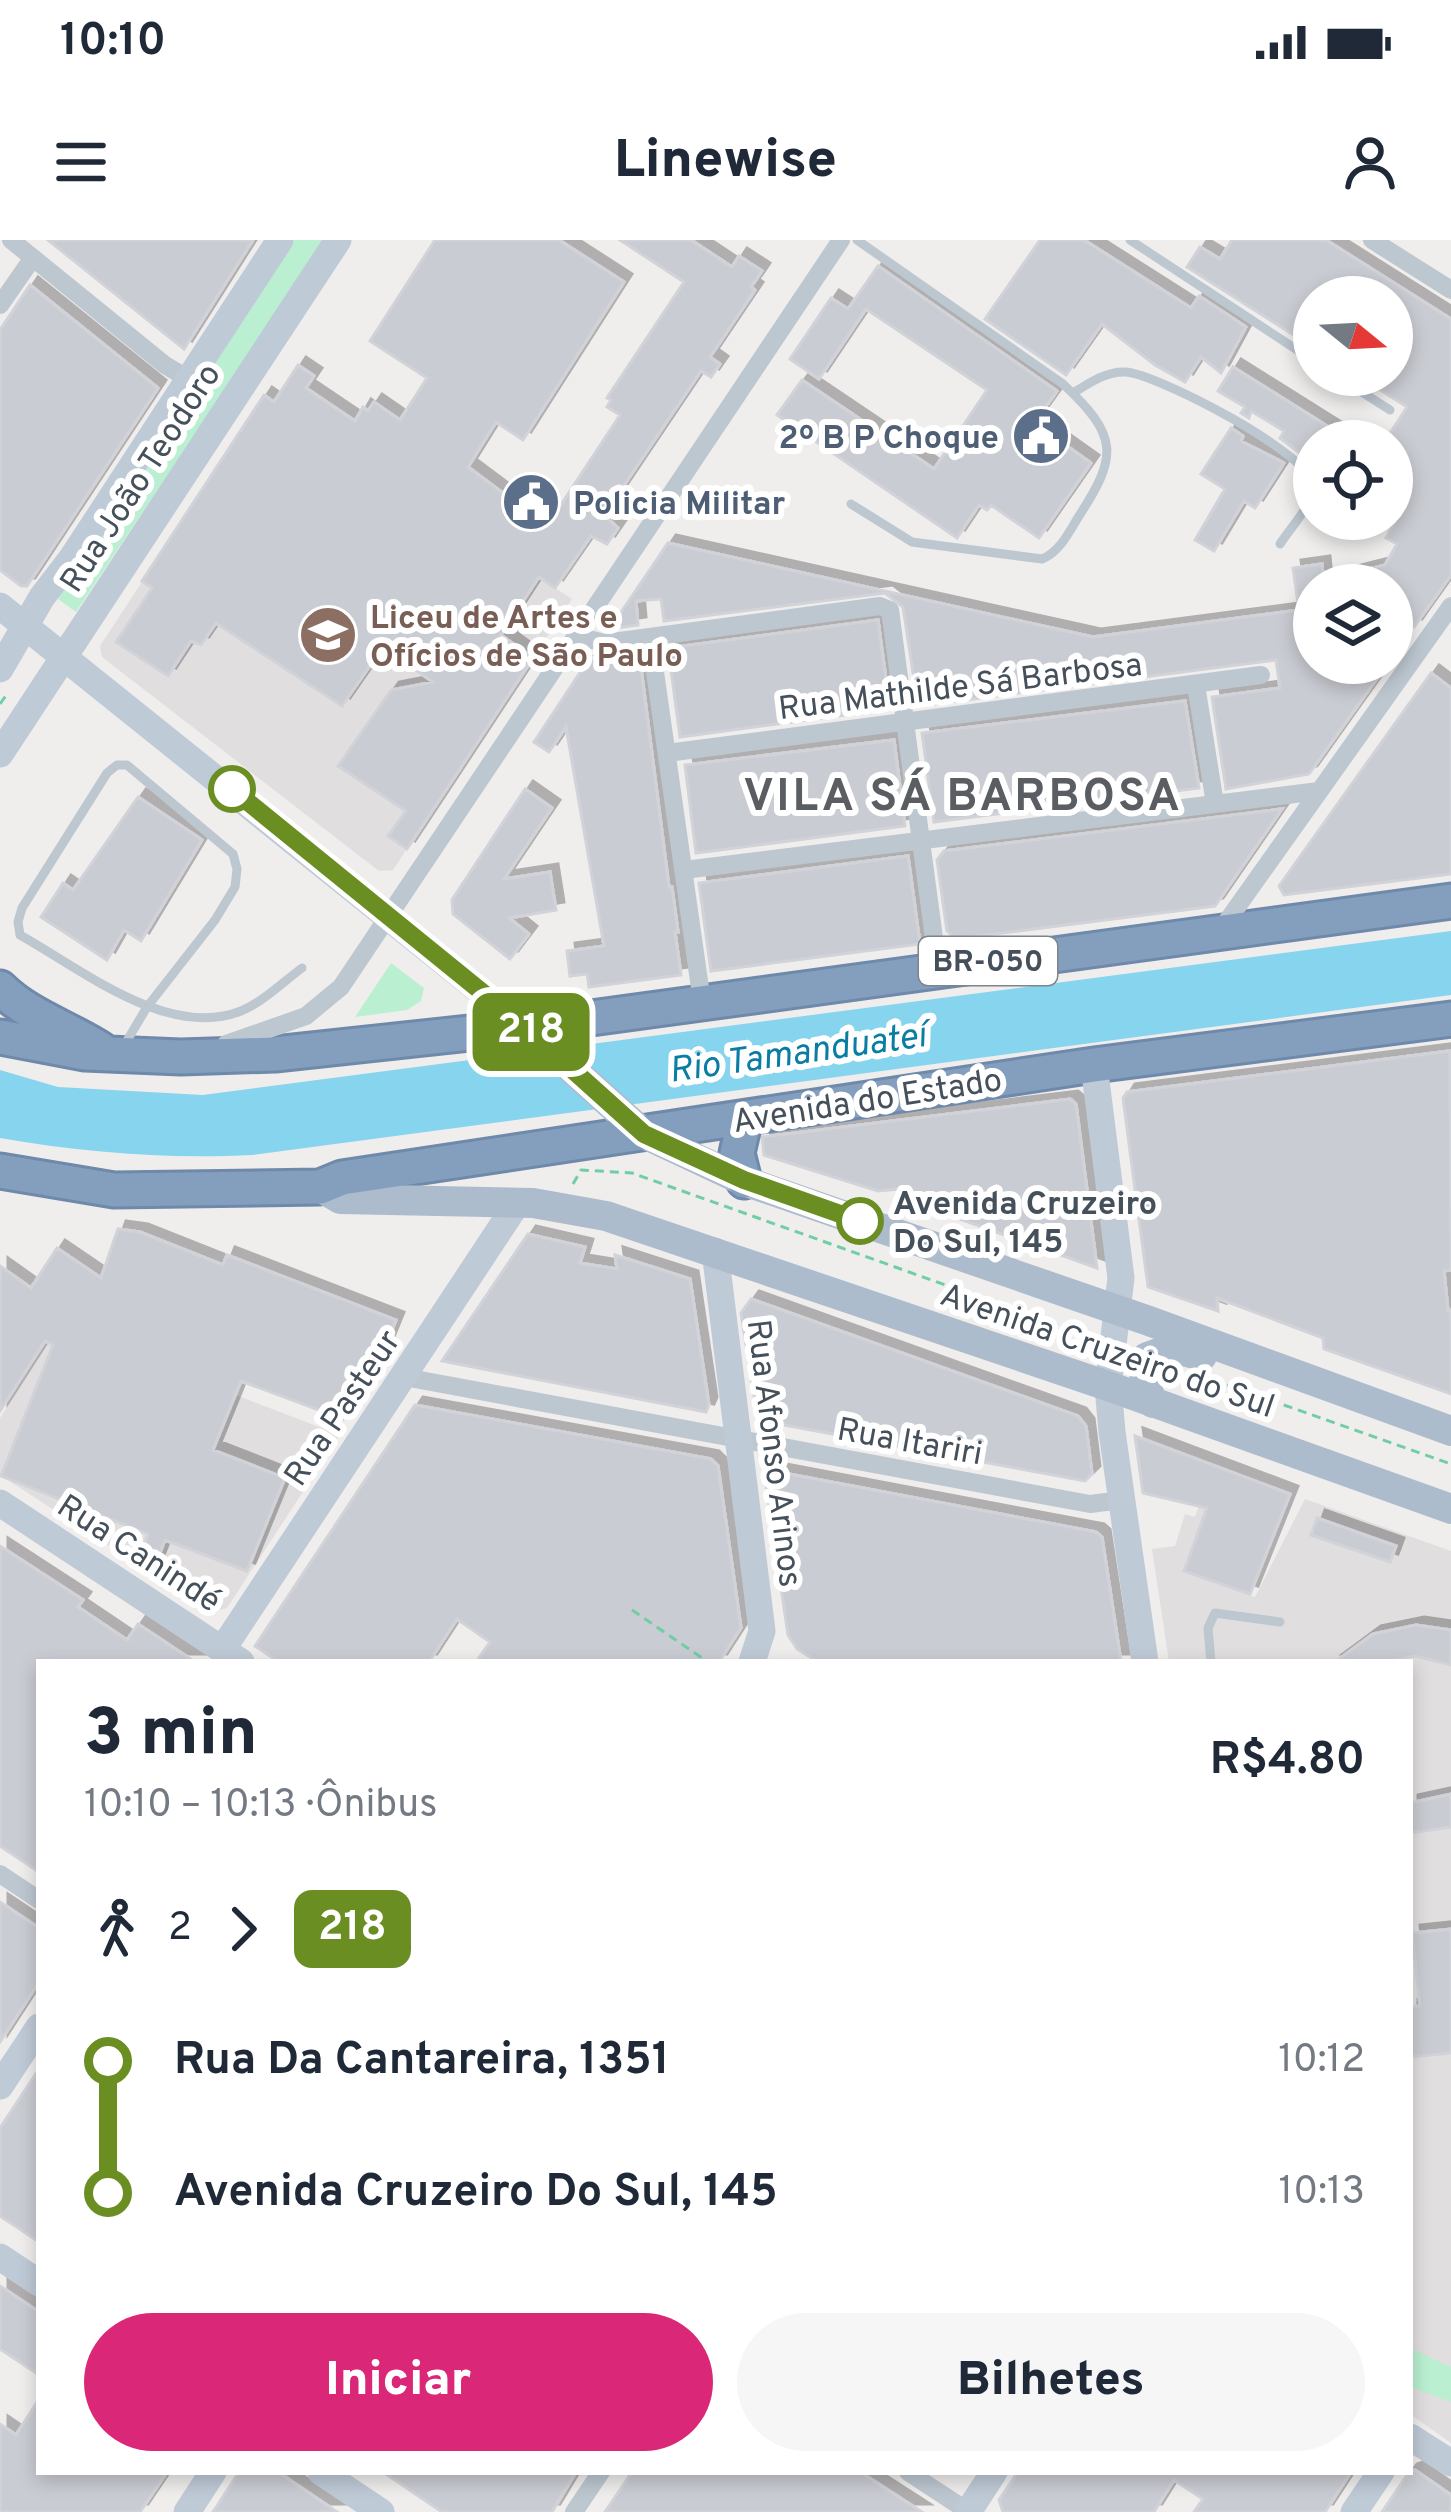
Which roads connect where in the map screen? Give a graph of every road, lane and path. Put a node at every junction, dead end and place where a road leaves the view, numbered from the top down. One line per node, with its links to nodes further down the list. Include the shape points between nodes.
1 (11, 240): 8 (street)
2 (280, 240): 13 (street, Rua João Teodoro)
3 (338, 240): 12 (street, Rua João Teodoro)
4 (841, 240): 22 (street)
5 (856, 240): 14 (lane)
6 (1130, 240): 11 (lane)
7 (1372, 240): 9 (street)
8 (32, 259): 10 (street); 13 (street)
9 (1451, 290)
10 (0, 305)
11 (1293, 347)
12 (259, 356): 13 (street); 24 (street, Rua João Teodoro)
13 (190, 380): 21 (street, Rua João Teodoro)
14 (1073, 393): 17 (lane, via 1101,433 1108,461 1051,556 912,542); 18 (lane, via 1125,372 1232,418 1286,452 1313,485)
15 (1368, 396): 16 (lane)
16 (1390, 410)
17 (850, 505)
18 (1280, 544)
19 (1451, 605): 31 (street)
20 (0, 606): 21 (street)
21 (24, 626): 24 (street); 25 (street, Rua João Teodoro)
22 (576, 636): 23 (street, via 605,643); 36 (street)
23 (650, 637): 28 (street, via 888,608); 29 (street)
24 (64, 658): 30 (street, Rua João Teodoro); 36 (street)
25 (0, 668)
26 (1262, 675): 27 (street, Rua Mathilde Sá Barbosa)
27 (1196, 686): 28 (street, Rua Mathilde Sá Barbosa); 32 (street)
28 (905, 723): 29 (street, Rua Mathilde Sá Barbosa); 33 (street)
29 (667, 753): 34 (street)
30 (0, 754)
31 (1319, 791): 32 (street); 37 (street)
32 (1215, 804): 33 (street)
33 (921, 840): 34 (street); 39 (street)
34 (684, 870): 41 (street)
35 (1451, 901): 37 (highway, BR-050)
36 (389, 916): 44 (street); 47 (street, via 321,1007)
37 (1220, 931): 39 (highway, BR-050)
38 (302, 968): 42 (lane, via 230,1014 185,1017)
39 (938, 968): 41 (highway, BR-050)
40 (0, 988): 46 (highway)
41 (702, 1002): 44 (highway, BR-050)
42 (147, 1007): 42 (lane, via 215,920 237,869 233,854 127,765 117,765 18,922 20,934); 46 (lane)
43 (1451, 1019): 48 (highway, Avenida do Estado)
44 (525, 1027): 47 (highway, BR-050); 50 (main road, Avenida Cruzeiro do Sul)
45 (0, 1037): 46 (highway, BR-050)
46 (114, 1054): 47 (highway, BR-050)
47 (181, 1057)
48 (1094, 1065): 49 (highway, Avenida do Estado); 57 (street)
49 (745, 1118): 50 (highway, Avenida do Estado); 53 (highway, via 737,1153)
50 (644, 1134): 53 (main road, Avenida Cruzeiro do Sul); 54 (highway, Avenida do Estado)
51 (581, 1170): 58 (path, via 632,1173)
52 (0, 1171): 54 (highway, Avenida do Estado, via 114,1190)
53 (744, 1180): 57 (main road, Avenida Cruzeiro do Sul)
54 (320, 1187): 55 (main road, Avenida Cruzeiro do Sul, via 340,1199)
55 (518, 1202): 56 (main road, Avenida Cruzeiro do Sul, via 584,1209); 59 (street, Rua Pasteur)
56 (715, 1251): 62 (main road, Avenida Cruzeiro do Sul); 65 (street, Rua Afonso Arinos)
57 (1117, 1309): 58 (street); 61 (main road, Avenida Cruzeiro do Sul)
58 (1113, 1344): 62 (street)
59 (404, 1377): 65 (street, Rua Itariri); 72 (street, Rua Pasteur)
60 (1212, 1380): 66 (path)
61 (1322, 1383): 63 (main road, via 1300,1389 1165,1348 1144,1363); 64 (main road, Avenida Cruzeiro do Sul)
62 (1108, 1386): 63 (main road, Avenida Cruzeiro do Sul); 67 (street)
63 (1154, 1403): 69 (main road, Avenida Cruzeiro do Sul)
64 (1451, 1431)
65 (738, 1438): 67 (street, Rua Itariri, via 1090,1504); 74 (street, Rua Afonso Arinos)
66 (1451, 1464)
67 (1122, 1500): 75 (street)
68 (0, 1503): 72 (street, Rua Canindé)
69 (1451, 1509)
70 (632, 1610): 73 (path)
71 (1280, 1622): 76 (lane, via 1215,1613)
72 (231, 1656)
73 (704, 1659)
74 (759, 1659)
75 (1145, 1659)
76 (1211, 1659)
77 (0, 1874): 78 (street)
78 (36, 1898)
79 (36, 2032): 80 (street)
80 (0, 2086)
81 (0, 2257): 82 (street)
82 (36, 2281)
83 (1413, 2439): 84 (street)
84 (1451, 2463)
85 (211, 2475): 91 (street)
86 (326, 2475): 92 (street)
87 (599, 2475): 93 (street)
88 (912, 2475): 94 (street)
89 (992, 2475): 94 (street)
90 (1379, 2475): 95 (street)
91 (187, 2512)
92 (381, 2512)
93 (574, 2512)
94 (968, 2512)
95 (1354, 2512)

